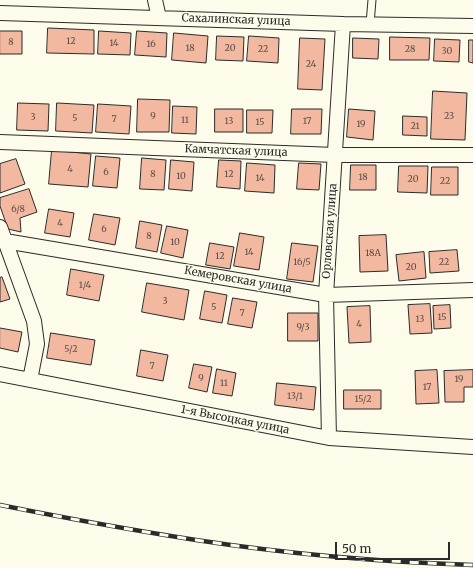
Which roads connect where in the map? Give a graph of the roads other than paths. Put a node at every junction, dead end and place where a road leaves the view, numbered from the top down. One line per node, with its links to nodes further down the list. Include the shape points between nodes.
1 (155, 0): 4 (street)
2 (372, 0): 6 (lane)
3 (0, 13): 4 (street, Сахалинская улица)
4 (158, 18): 5 (street, Сахалинская улица)
5 (343, 24): 6 (street, Сахалинская улица); 9 (street, Орловская улица)
6 (370, 24): 7 (street, Сахалинская улица)
7 (473, 26)
8 (0, 142): 9 (street, Камчатская улица)
9 (335, 155): 10 (street, Камчатская улица); 14 (street, Орловская улица)
10 (473, 155)
11 (0, 227): 12 (street)
12 (5, 241): 14 (street, Кемеровская улица); 16 (street, via 34,321 37,344)
13 (473, 290): 14 (street, Кемеровская улица)
14 (326, 295): 17 (street, Орловская улица)
15 (0, 374): 16 (street, 1-я Высоцкая улица)
16 (30, 380): 17 (street, 1-я Высоцкая улица)
17 (329, 438): 18 (street, 1-я Высоцкая улица)
18 (473, 447)

